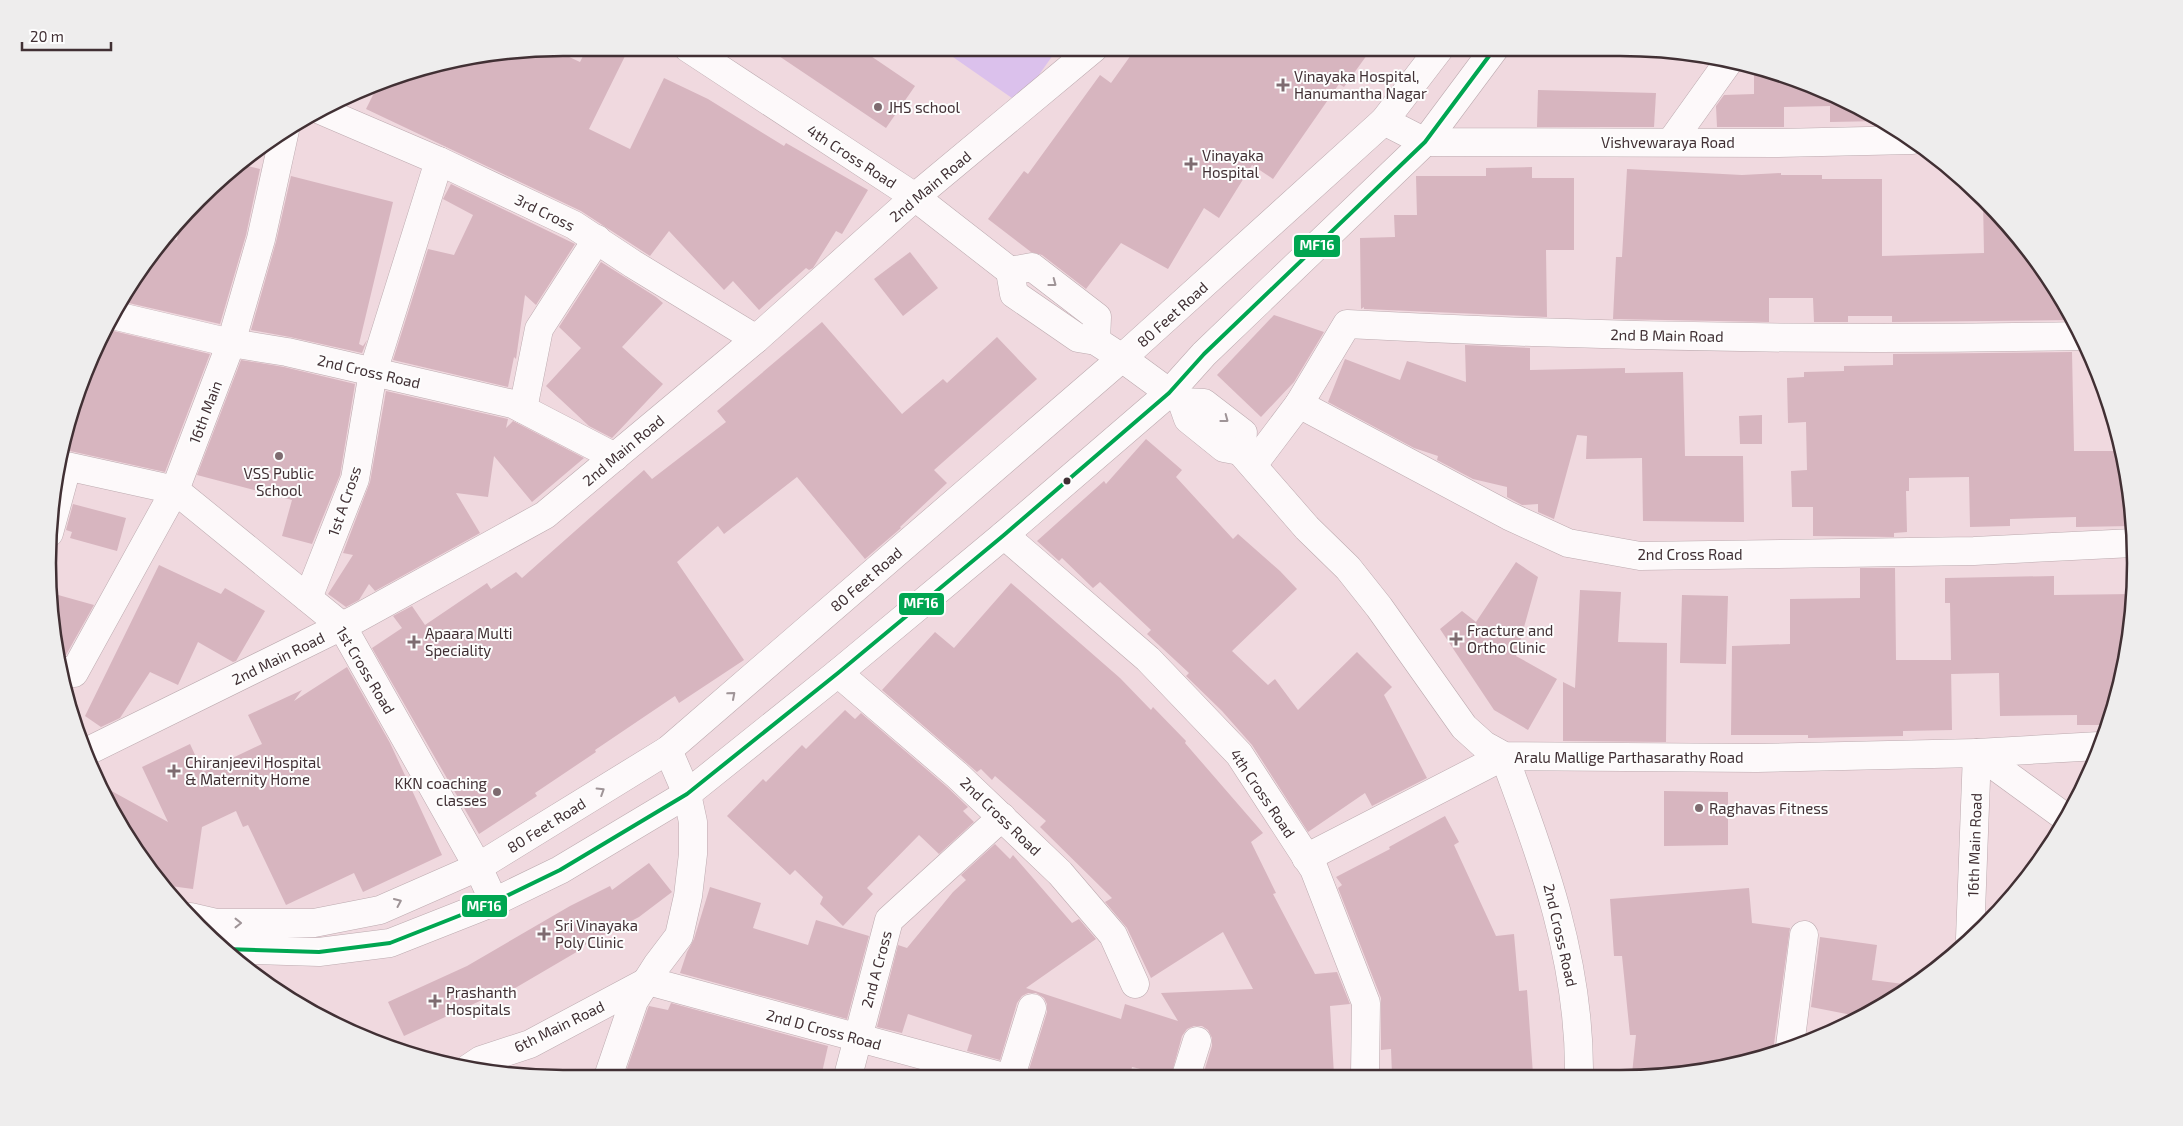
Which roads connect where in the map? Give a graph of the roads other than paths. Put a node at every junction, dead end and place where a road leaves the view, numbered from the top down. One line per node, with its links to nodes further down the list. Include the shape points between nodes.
1 (700, 56): 13 (street, 4th Cross Road)
2 (1084, 56): 13 (street, 2nd Main Road)
3 (1434, 56): 7 (street, 80 Feet Road)
4 (1489, 56): 10 (street)
5 (1725, 67): 11 (street)
6 (329, 114): 12 (street, 3rd Cross)
7 (1384, 121): 10 (street); 19 (street, 80 Feet Road)
8 (1899, 140): 11 (street, Vishvewaraya Road)
9 (283, 141): 18 (street, 16th Main, via 261,239)
10 (1425, 142): 11 (street, Vishvewaraya Road); 21 (street, via 1204,354)
11 (1672, 142)
12 (439, 161): 14 (street, 3rd Cross); 20 (street, 1st A Cross)
13 (915, 197): 17 (street, 2nd Main Road); 19 (street, 4th Cross Road, via 1010,271 1014,294 1078,338 1096,341)
14 (597, 239): 17 (street, 3rd Cross); 23 (street, via 539,329)
15 (120, 317): 18 (street, 2nd Cross Road)
16 (2073, 336): 22 (street, 2nd B Main Road, via 1922,339 1515,332 1347,324)
17 (756, 339): 24 (street, 2nd Main Road)
18 (231, 342): 20 (street, 2nd Cross Road); 27 (street, 16th Main)
19 (1122, 358): 21 (street); 36 (street, 80 Feet Road, one-way to 19)
20 (373, 372): 23 (street, 2nd Cross Road); 30 (street, 1st A Cross, via 355,479)
21 (1175, 397): 25 (street, via 1204,404 1243,433); 28 (street)
22 (1299, 404): 25 (street); 29 (street, 2nd Cross Road, via 1509,516 1568,543 1640,556 1974,551)
23 (524, 409): 24 (street, 2nd Cross Road)
24 (615, 457): 31 (street, 2nd Main Road, via 545,515)
25 (1247, 458): 38 (street, Aralu Mallige Parthasarathy Road, via 1307,528 1353,574 1464,726 1484,745)
26 (66, 467): 27 (street, 1st Cross Road)
27 (175, 490): 30 (street, 1st Cross Road); 32 (street, 16th Main)
28 (1004, 535): 33 (street); 42 (street, 4th Cross Road, via 1148,659 1239,754)
29 (2126, 543)
30 (308, 598): 31 (street, 1st Cross Road)
31 (342, 626): 35 (street, 2nd Main Road); 43 (street, 1st Cross Road)
32 (68, 670)
33 (838, 673): 39 (street); 41 (street, 2nd Cross Road, via 957,774)
34 (2092, 746): 37 (street, Aralu Mallige Parthasarathy Road)
35 (92, 749)
36 (668, 750): 39 (street); 43 (street, 80 Feet Road, one-way to 36)
37 (1977, 753): 38 (street, Aralu Mallige Parthasarathy Road, via 1757,758); 40 (street); 47 (street, 16th Main Road)
38 (1504, 756): 42 (street); 64 (street, 2nd Cross Road, via 1558,913 1574,989)
39 (687, 794): 44 (street, via 560,870); 51 (street, via 693,822 688,896 679,936)
40 (2061, 813)
41 (1002, 818): 52 (street, 2nd Cross Road, via 1060,873 1113,935); 54 (street, 2nd A Cross, via 889,920)
42 (1306, 858): 63 (street, 4th Cross Road, via 1314,869 1366,1003)
43 (478, 867): 44 (street, 1st Cross Road); 46 (street, 80 Feet Road, one-way to 43, via 380,910)
44 (494, 902): 50 (street, via 390,943)
45 (204, 920): 46 (street, 80 Feet Road, one-way to 46)
46 (314, 923): 50 (street)
47 (1970, 928)
48 (1804, 935): 55 (street)
49 (236, 949): 50 (street)
50 (319, 952)
51 (648, 981): 54 (street, 2nd D Cross Road); 57 (street, 6th Main Road, via 530,1044); 58 (street, via 634,1001)
52 (1135, 984)
53 (1032, 1008): 61 (street)
54 (858, 1038): 59 (street, 2nd A Cross); 60 (street, 2nd D Cross Road)
55 (1791, 1040)
56 (1197, 1041): 62 (street)
57 (479, 1062)
58 (610, 1070)
59 (850, 1070)
60 (978, 1070)
61 (1013, 1070)
62 (1188, 1070)
63 (1365, 1070)
64 (1579, 1070)

